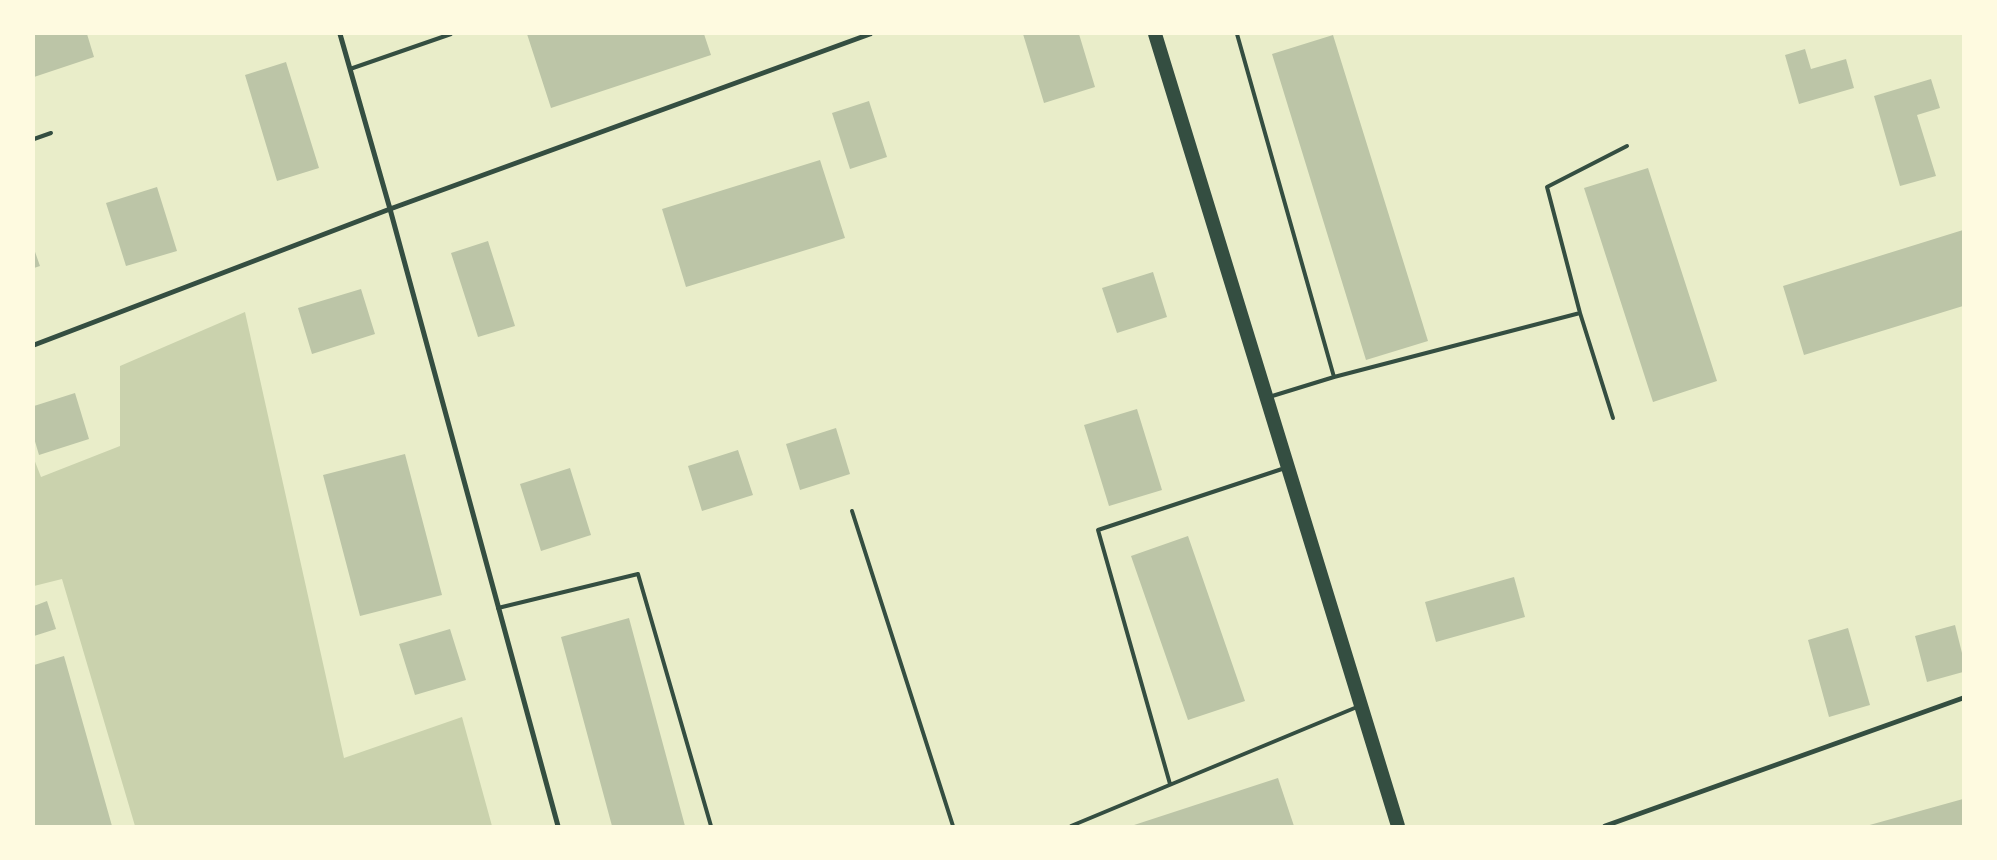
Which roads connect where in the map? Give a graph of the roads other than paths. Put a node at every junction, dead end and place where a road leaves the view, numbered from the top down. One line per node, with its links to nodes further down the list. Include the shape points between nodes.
1 (340, 34): 6 (street)
2 (451, 34): 6 (lane)
3 (870, 34): 10 (street)
4 (1155, 34): 14 (highway)
5 (1237, 34): 13 (lane)
6 (350, 69): 10 (street)
7 (51, 133): 8 (lane)
8 (34, 139)
9 (1627, 146): 11 (lane, via 1547,187)
10 (390, 209): 12 (street); 18 (street)
11 (1580, 313): 13 (lane); 15 (lane)
12 (34, 345)
13 (1334, 377): 14 (lane)
14 (1267, 398): 16 (highway)
15 (1613, 418)
16 (1288, 467): 20 (highway); 21 (lane, via 1098,530)
17 (852, 512): 24 (lane)
18 (498, 608): 22 (street); 23 (lane, via 638,574)
19 (1963, 698): 27 (street)
20 (1361, 705): 21 (lane); 26 (highway)
21 (1170, 784): 25 (lane)
22 (558, 826)
23 (711, 826)
24 (953, 826)
25 (1071, 826)
26 (1398, 826)
27 (1605, 826)

